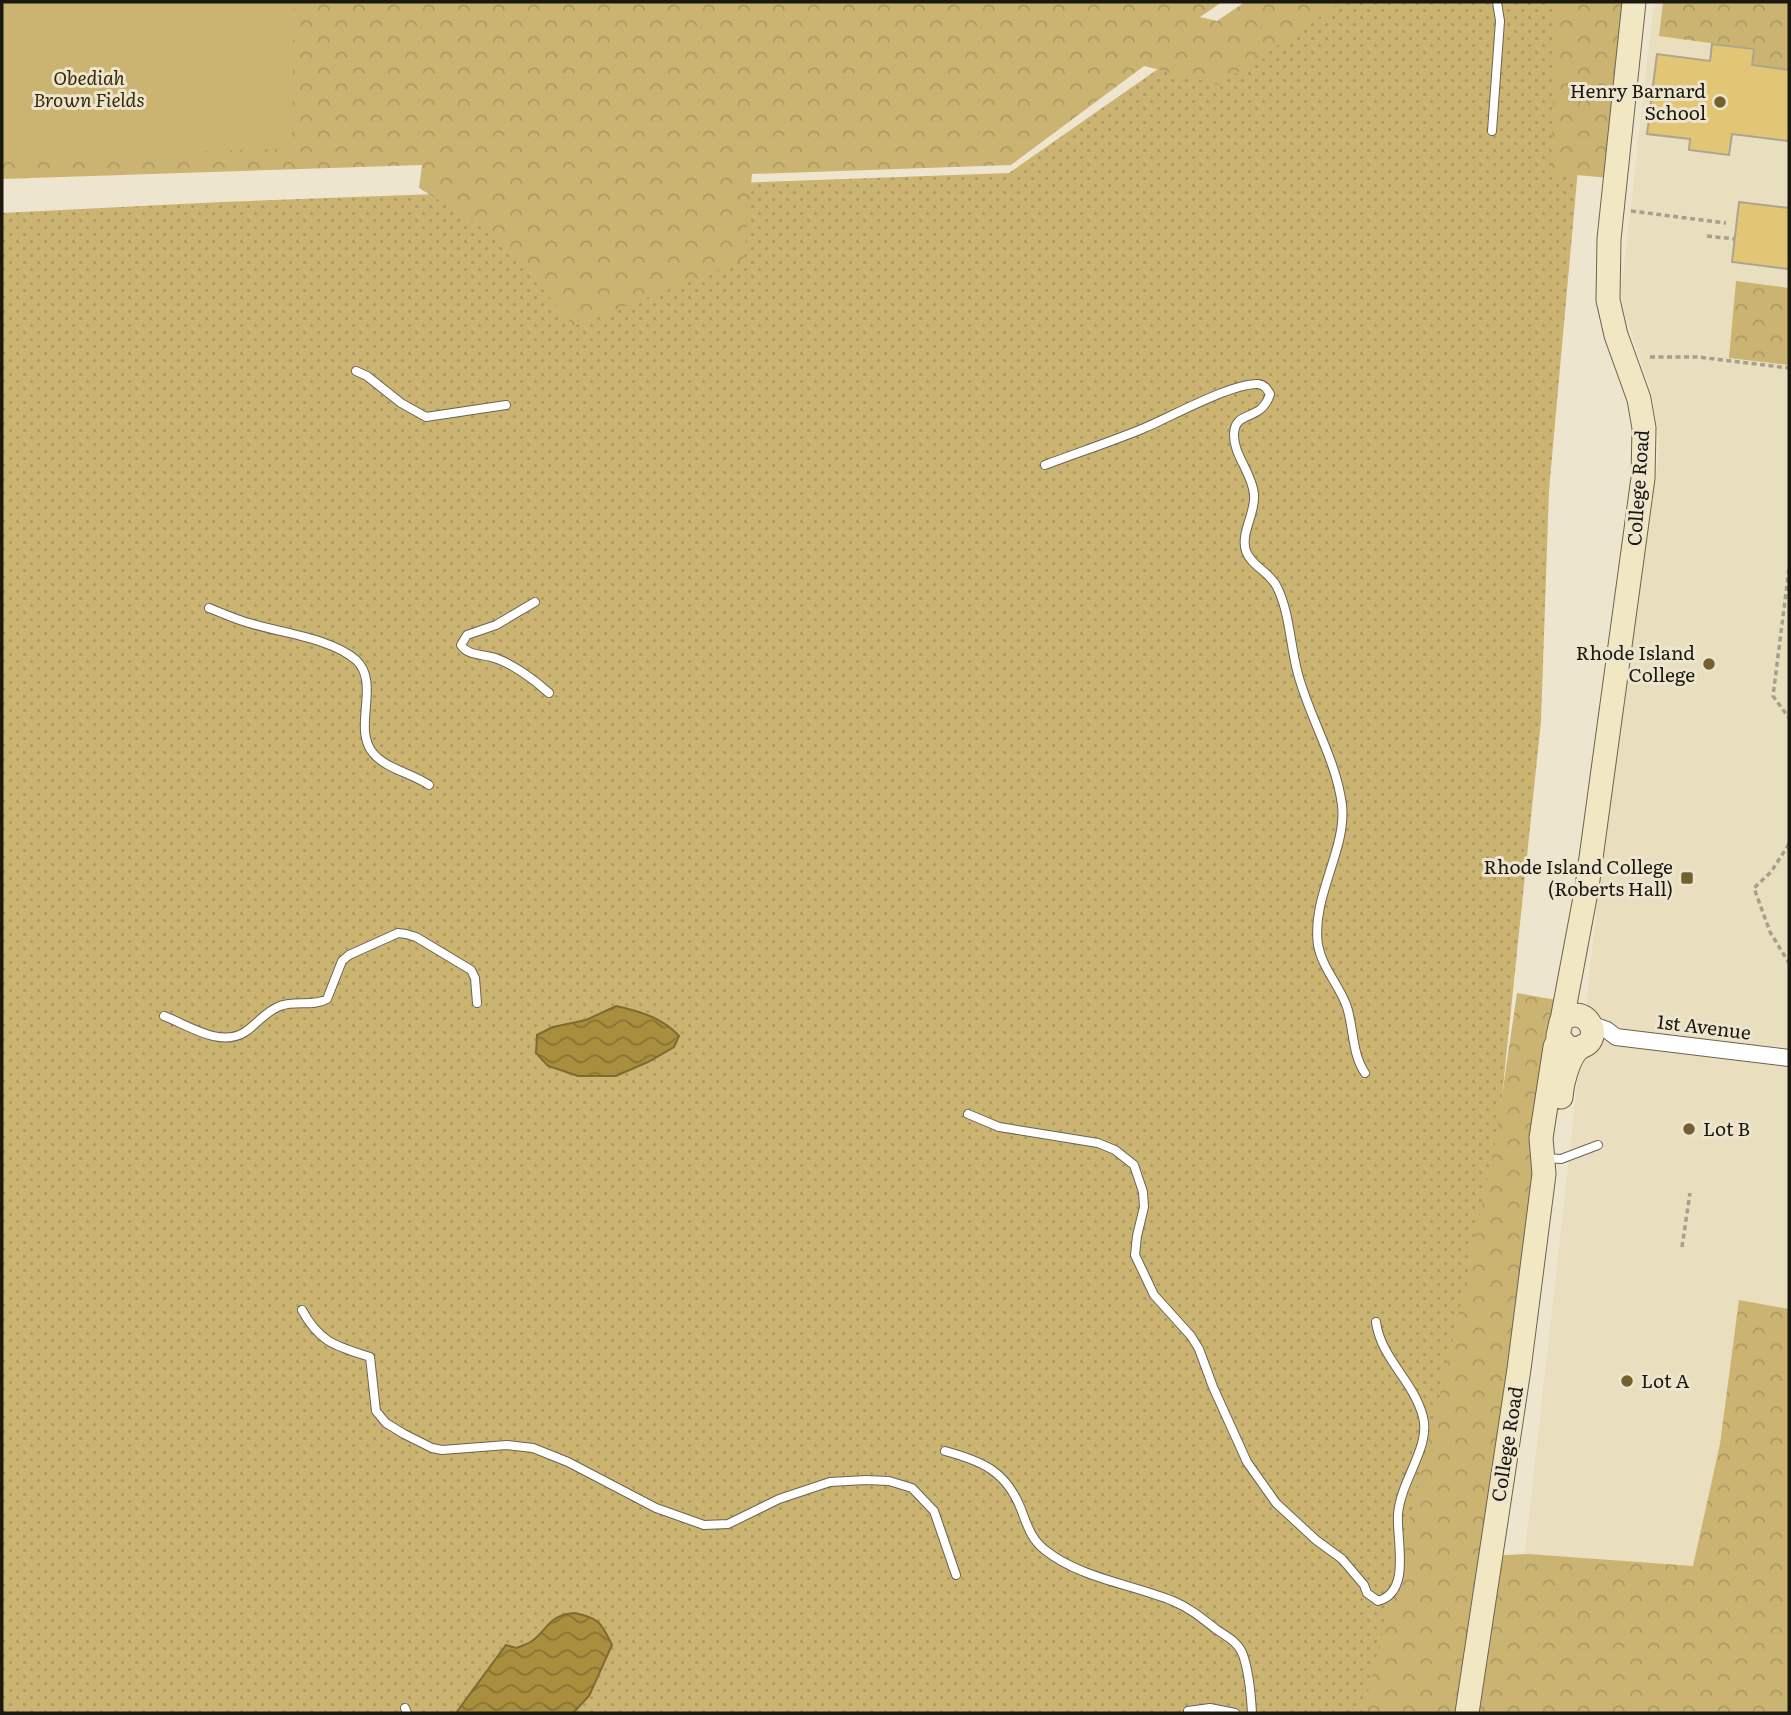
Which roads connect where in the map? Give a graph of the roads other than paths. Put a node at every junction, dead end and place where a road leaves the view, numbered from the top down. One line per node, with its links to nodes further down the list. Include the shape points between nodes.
1 (1497, 2): 3 (lane, via 1500,21)
2 (1634, 2): 13 (street, College Road, via 1609,239 1608,300 1639,399 1644,428 1643,478 1587,887 1566,990)
3 (1492, 131)
4 (356, 371): 5 (lane, via 426,417)
5 (506, 405)
6 (1045, 465): 15 (lane, via 1242,388 1260,384 1270,394 1266,407 1236,424 1234,436 1254,494 1245,546 1247,555 1277,586 1298,677 1340,793 1342,829 1321,901 1319,948 1345,1000 1357,1061)
7 (535, 602): 9 (lane, via 496,625 467,635 461,645 468,652 499,659)
8 (209, 608): 10 (lane, via 320,642 358,662 366,683 367,746 382,760)
9 (549, 693)
10 (429, 785)
11 (477, 1003): 12 (lane, via 471,970 416,937 398,933 342,961 327,999 321,1003 280,1005 244,1033 214,1037)
12 (164, 1016)
13 (1576, 1032): 14 (street, 1st Avenue, via 1604,1042 1613,1037); 18 (street, College Road, via 1555,1047 1541,1138)
14 (1789, 1058)
15 (1365, 1073)
16 (968, 1114): 20 (lane, via 999,1127 1098,1143 1134,1166 1144,1207 1135,1255 1154,1294 1199,1349 1247,1462 1276,1503 1342,1559 1378,1601 1390,1595 1396,1584 1401,1556 1400,1499 1426,1432 1419,1404 1387,1355)
17 (1598, 1145): 18 (lane)
18 (1545, 1163): 26 (street, College Road)
19 (302, 1310): 22 (lane, via 319,1336 370,1357 376,1411 386,1423 432,1448 533,1448 656,1508 704,1525 728,1524 779,1499 830,1482 889,1481 912,1488 934,1511)
20 (1376, 1322)
21 (945, 1451): 25 (lane, via 973,1458 1000,1476 1035,1541 1048,1552 1096,1576 1186,1607 1232,1640 1244,1657)
22 (956, 1575)
23 (1188, 1711): 24 (lane, via 1210,1708)
24 (1235, 1713)
25 (1252, 1713)
26 (1467, 1713)

